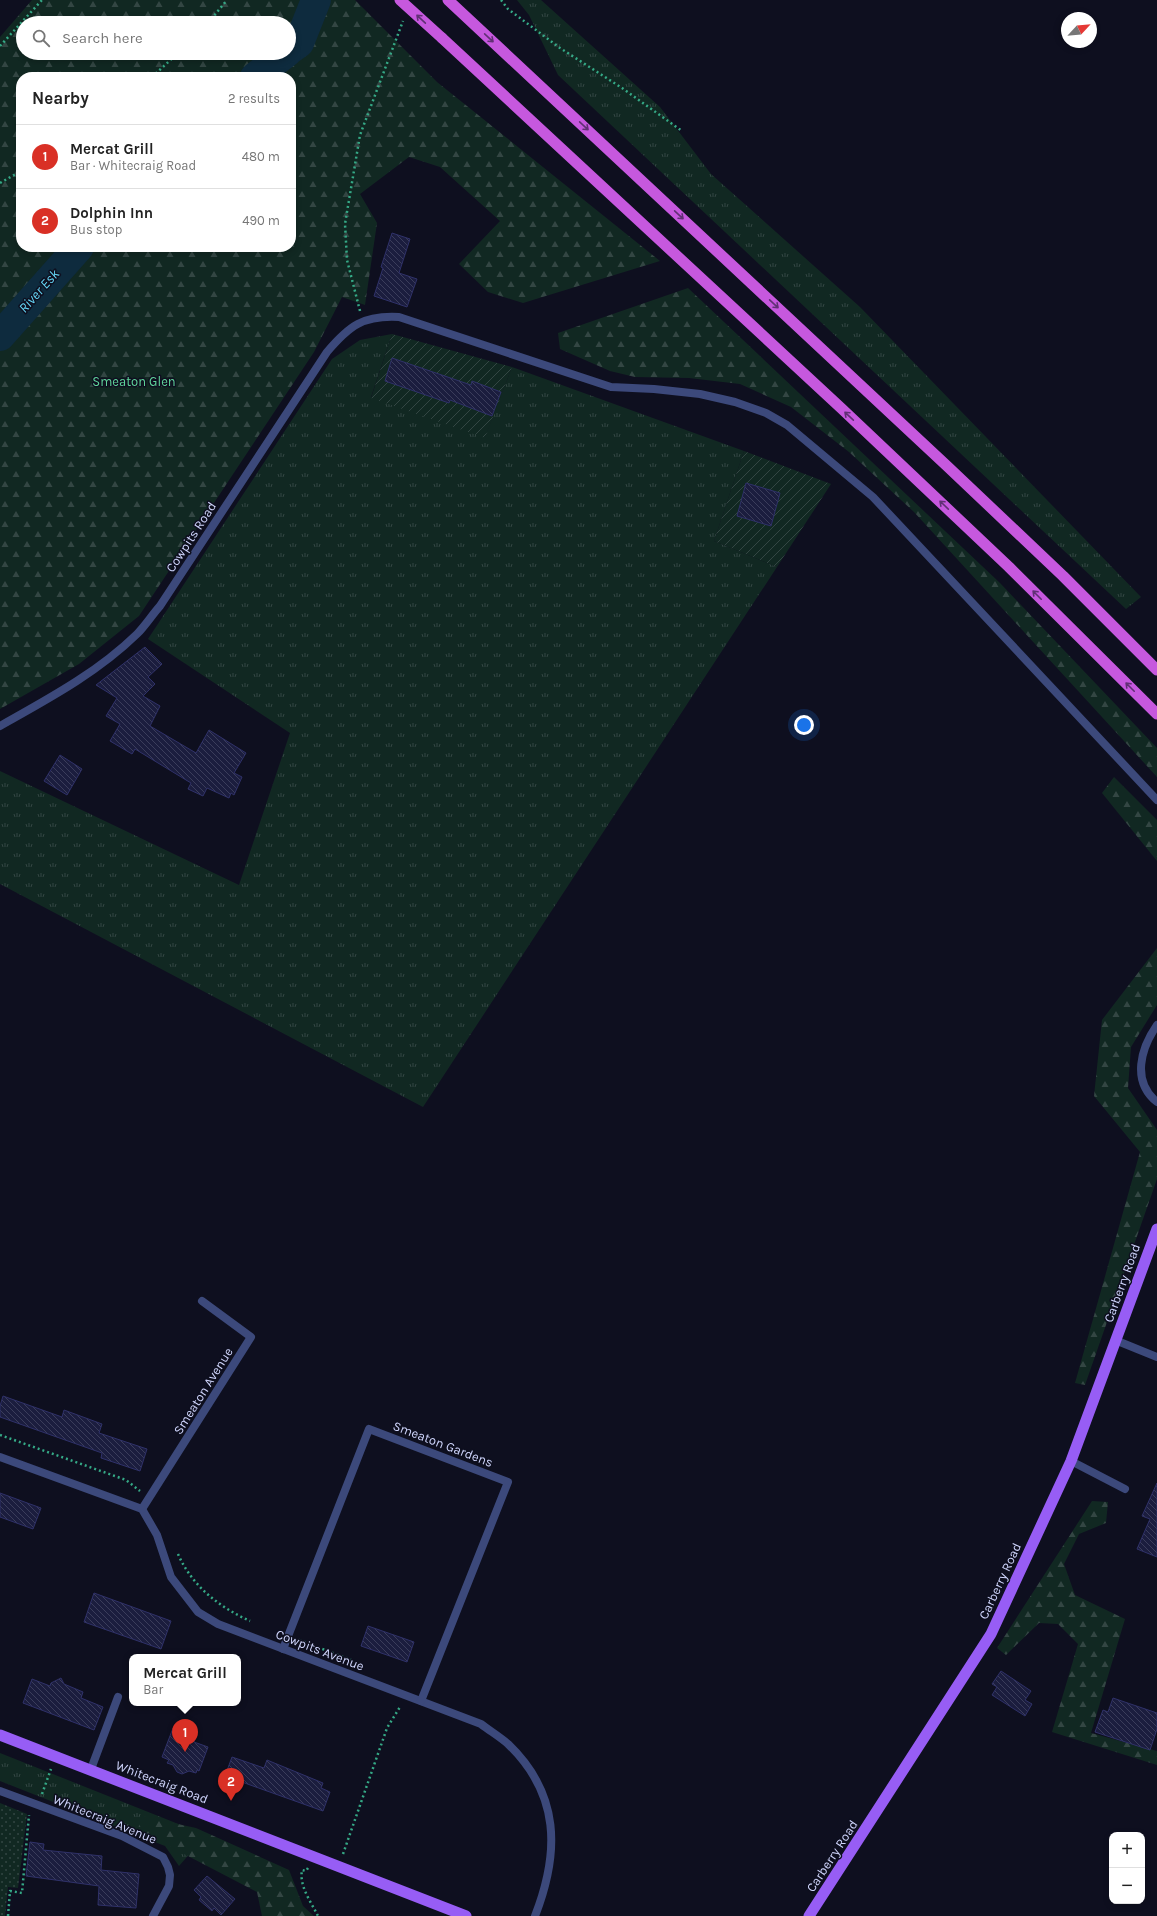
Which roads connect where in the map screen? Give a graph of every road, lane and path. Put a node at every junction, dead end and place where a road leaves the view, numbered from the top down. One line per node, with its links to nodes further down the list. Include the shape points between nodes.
1 (42, 0): 7 (path)
2 (228, 0): 8 (path)
3 (400, 0): 18 (highway, one-way to 3, bridge, via 1009,567 884,449)
4 (448, 0): 17 (highway, one-way to 17, via 947,466)
5 (501, 0): 13 (path, via 508,9 560,48)
6 (405, 14): 16 (path, via 360,135 345,224 347,260)
7 (27, 16)
8 (214, 16)
9 (16, 28): 10 (path)
10 (0, 46)
11 (170, 60): 12 (path)
12 (157, 72)
13 (682, 130)
14 (16, 174): 15 (path)
15 (0, 183)
16 (363, 321): 19 (street, Cowpits Road, via 343,334 326,352 160,606 137,634 107,661 57,694); 20 (street, Cowpits Road, via 380,316 399,317 611,387 700,394 736,402 766,413 787,425 873,497)
17 (1157, 670)
18 (1157, 714)
19 (0, 726)
20 (1157, 800)
21 (1157, 1025): 22 (street, via 1143,1049 1140,1068 1152,1099)
22 (1157, 1102)
23 (1157, 1229): 25 (main road, Carberry Road)
24 (202, 1301): 31 (street, Smeaton Avenue, via 251,1337)
25 (1115, 1340): 26 (street); 29 (main road, Carberry Road)
26 (1157, 1357)
27 (0, 1435): 31 (path, via 126,1480)
28 (0, 1457): 32 (street)
29 (1070, 1461): 30 (street); 53 (main road, Carberry Road, via 991,1634)
30 (1125, 1489)
31 (149, 1498): 32 (street, Smeaton Avenue)
32 (142, 1509): 36 (street, Cowpits Avenue, via 157,1535 171,1577 198,1612 218,1624)
33 (176, 1550): 34 (path, via 197,1586 229,1612)
34 (257, 1625)
35 (288, 1636): 36 (street, Smeaton Gardens); 37 (path); 40 (street, Smeaton Gardens, via 369,1429 508,1482)
36 (283, 1649): 38 (street, Cowpits Avenue)
37 (357, 1662)
38 (407, 1696): 40 (street, Cowpits Avenue); 47 (path, via 388,1728)
39 (118, 1697): 43 (street)
40 (421, 1701): 52 (street, Cowpits Avenue, via 481,1724 507,1743 529,1768 543,1791 551,1827 551,1860 543,1894)
41 (0, 1735): 42 (main road, Whitecraig Road)
42 (55, 1756): 43 (main road, Whitecraig Road); 45 (path)
43 (91, 1769): 46 (main road, Whitecraig Road)
44 (0, 1791): 45 (street, Whitecraig Avenue)
45 (39, 1805): 48 (path, via 29,1815 22,1893 10,1891); 49 (street, Whitecraig Avenue, via 122,1836 163,1857 170,1875 169,1886)
46 (314, 1857): 47 (main road, Whitecraig Road); 50 (path, via 306,1871 302,1870 301,1876)
47 (338, 1867): 51 (main road, Whitecraig Road)
48 (8, 1916)
49 (153, 1916)
50 (318, 1916)
51 (466, 1916)
52 (534, 1916)
53 (810, 1916)

